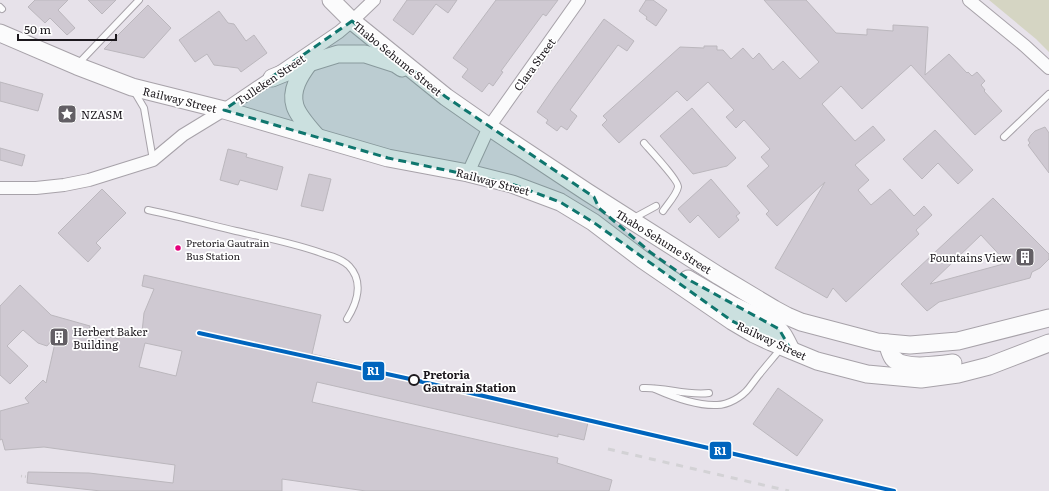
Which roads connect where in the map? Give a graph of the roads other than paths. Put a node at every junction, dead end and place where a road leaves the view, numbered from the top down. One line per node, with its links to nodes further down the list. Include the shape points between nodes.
1 (139, 0): 9 (lane)
2 (331, 0): 6 (main road, Thabo Sehume Street)
3 (374, 0): 6 (street, Tulleken Street)
4 (579, 0): 16 (street, Clara Street)
5 (969, 0): 10 (street)
6 (352, 21): 11 (street, Tulleken Street); 13 (main road, Thabo Sehume Street)
7 (0, 33): 9 (main road, Railway Street)
8 (309, 63): 11 (main road); 13 (main road, via 338,54 364,54 396,64); 17 (main road, via 295,86 294,97 295,106)
9 (77, 66): 12 (main road, Railway Street)
10 (1049, 68)
11 (272, 78): 15 (street, Tulleken Street)
12 (132, 87): 15 (main road, Railway Street); 20 (lane, via 144,108)
13 (446, 97): 16 (main road, Thabo Sehume Street)
14 (1048, 98): 18 (lane)
15 (224, 110): 17 (main road, Railway Street); 20 (street, Tulleken Street, via 183,134)
16 (489, 127): 21 (street, Clara Street); 23 (main road, Thabo Sehume Street)
17 (316, 137): 21 (main road, Railway Street, via 388,158)
18 (1004, 137)
19 (644, 143): 26 (lane, via 678,184)
20 (153, 160): 22 (street, Tulleken Street, via 64,185)
21 (468, 173): 33 (main road, Railway Street, via 512,184 560,202 593,222 732,321)
22 (0, 188)
23 (594, 197): 27 (main road, Thabo Sehume Street); 33 (main road, via 599,208 612,221 679,273 779,330 784,335)
24 (656, 206): 27 (lane)
25 (148, 210): 29 (lane, via 274,239 339,259 355,276 358,289)
26 (663, 211)
27 (631, 220): 31 (main road, Thabo Sehume Street, via 787,316 830,330)
28 (1049, 318): 31 (main road, Thabo Sehume Street, via 958,341 910,345)
29 (347, 319)
30 (1049, 336): 31 (main road, via 963,362 935,366 906,365 898,362 893,358)
31 (887, 343)
32 (1049, 344): 33 (main road, Railway Street, via 989,366 958,374 920,379 867,374 817,361)
33 (786, 349): 35 (lane, via 748,389 730,402 719,405 699,404)
34 (643, 388): 35 (lane)
35 (655, 389): 36 (lane)
36 (709, 393)

